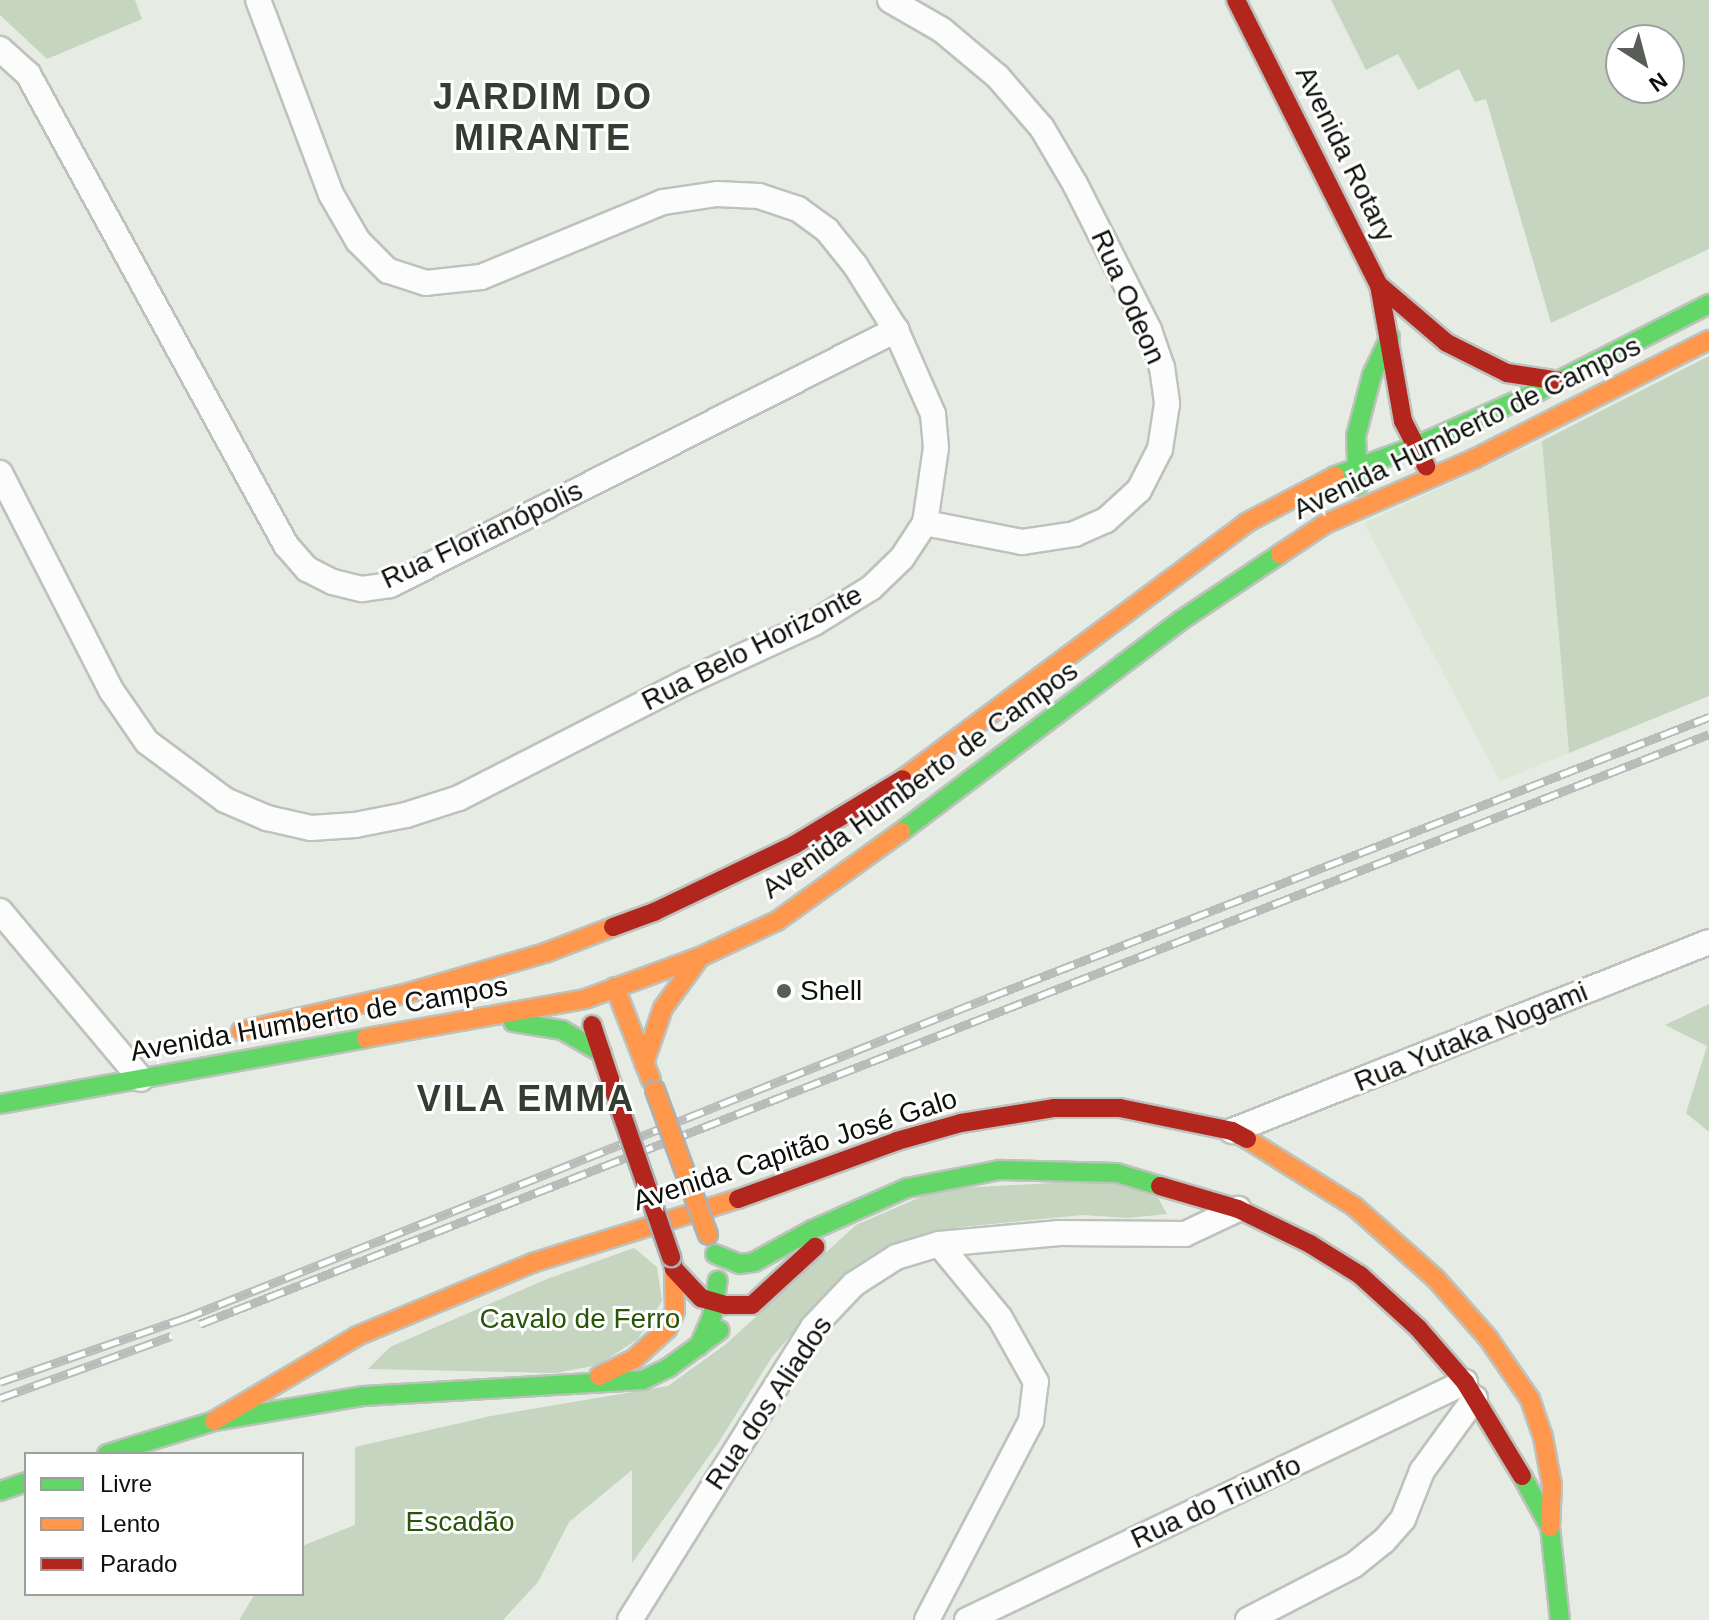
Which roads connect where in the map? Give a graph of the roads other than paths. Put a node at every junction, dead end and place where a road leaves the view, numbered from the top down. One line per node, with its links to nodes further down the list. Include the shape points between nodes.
1 (258, 0): 7 (street, Rua Belo Horizonte, via 331,194 358,241 388,271 426,283 481,277 663,202 717,194 759,196 798,209 827,230)
2 (890, 0): 16 (street, Rua Odeon, via 953,39 998,77 1042,128 1149,330 1167,404 1160,449 1139,490 1106,520 1075,534 1022,542)
3 (1236, 0): 5 (main road, Avenida Rotary)
4 (0, 49): 7 (street, Rua Florianópolis, via 28,74 286,545 307,569 333,582 362,589 390,585)
5 (1379, 285): 8 (main road, Avenida Rotary); 10 (main road, via 1447,343 1507,373)
6 (1709, 304): 10 (main road, Avenida Humberto de Campos)
7 (896, 330): 16 (street, Rua Belo Horizonte, via 933,414 936,448)
8 (1390, 337): 11 (main road, Avenida Rotary, via 1403,421); 12 (main road, via 1372,375 1356,436)
9 (1709, 340): 14 (main road, Avenida Humberto de Campos)
10 (1559, 381): 11 (main road, Avenida Humberto de Campos)
11 (1416, 446): 12 (main road, Avenida Humberto de Campos); 14 (main road, Avenida Rotary)
12 (1355, 466): 15 (main road); 17 (main road, Avenida Humberto de Campos, via 1246,523 947,749)
13 (0, 473): 16 (street, Rua Belo Horizonte, via 111,690 147,742 225,800 267,818 311,828 406,815 459,798 814,623 871,588 902,558)
14 (1432, 478): 15 (main road, Avenida Humberto de Campos)
15 (1362, 506): 20 (main road, Avenida Humberto de Campos, via 1232,583)
16 (925, 523)
17 (794, 845): 19 (main road, Avenida Humberto de Campos); 20 (main road, via 809,867 809,888)
18 (0, 911): 29 (street)
19 (654, 912): 21 (main road); 23 (main road, Avenida Humberto de Campos)
20 (777, 921): 24 (main road, Avenida Humberto de Campos)
21 (640, 934)
22 (1709, 942): 35 (street, Rua Yutaka Nogami)
23 (545, 953): 25 (main road); 28 (main road, Avenida Humberto de Campos, via 408,993)
24 (700, 957): 25 (main road, Avenida Humberto de Campos); 32 (main road, via 663,1008)
25 (598, 975): 26 (main road, Avenida Humberto de Campos); 32 (main road)
26 (585, 999): 27 (main road, Avenida Humberto de Campos); 30 (main road)
27 (487, 1019): 30 (main road, via 562,1030); 33 (main road, Avenida Humberto de Campos)
28 (224, 1034)
29 (130, 1053): 31 (main road, Avenida Humberto de Campos); 33 (street)
30 (602, 1053): 40 (main road, bridge)
31 (92, 1061)
32 (644, 1063): 39 (main road, bridge)
33 (141, 1079): 34 (main road, Avenida Humberto de Campos)
34 (0, 1104)
35 (1232, 1131): 46 (main road, Avenida Capitão José Galo, via 1120,1108 1055,1108 961,1123 897,1141 751,1195 532,1263 441,1299 357,1336); 50 (main road, Avenida Capitão José Galo, via 1355,1207 1436,1279 1488,1338 1530,1399 1543,1437 1552,1485)
36 (863, 1206): 37 (main road, Avenida Capitão José Galo, via 961,1175 1064,1169 1117,1173); 39 (main road, via 754,1262 740,1264); 42 (main road, Avenida Capitão José Galo)
37 (1238, 1209): 38 (street, Rua dos Aliados, via 1185,1234 1059,1233); 45 (main road, Avenida Capitão José Galo, via 1360,1275 1418,1328)
38 (939, 1244): 51 (street, Rua dos Aliados, via 896,1257 864,1277 813,1327); 52 (street, via 1000,1318 1036,1382 1031,1421)
39 (715, 1254): 41 (main road)
40 (672, 1263): 41 (main road, via 701,1298); 44 (main road, via 675,1311 667,1329 634,1359)
41 (716, 1303): 42 (main road); 43 (main road)
42 (752, 1305): 43 (main road, Avenida Capitão José Galo)
43 (699, 1346): 44 (main road, Avenida Capitão José Galo, via 643,1380)
44 (584, 1382): 46 (main road, Avenida Capitão José Galo, via 364,1396)
45 (1470, 1390): 50 (main road, Avenida Capitão José Galo); 53 (street, Rua do Triunfo); 54 (street, via 1422,1471 1403,1519 1384,1541 1354,1565)
46 (214, 1421): 47 (main road, Avenida Capitão José Galo)
47 (113, 1452)
48 (24, 1483): 49 (main road)
49 (0, 1491)
50 (1550, 1527): 55 (main road, Avenida Capitão José Galo)
51 (630, 1620)
52 (927, 1620)
53 (967, 1620)
54 (1248, 1620)
55 (1560, 1620)

